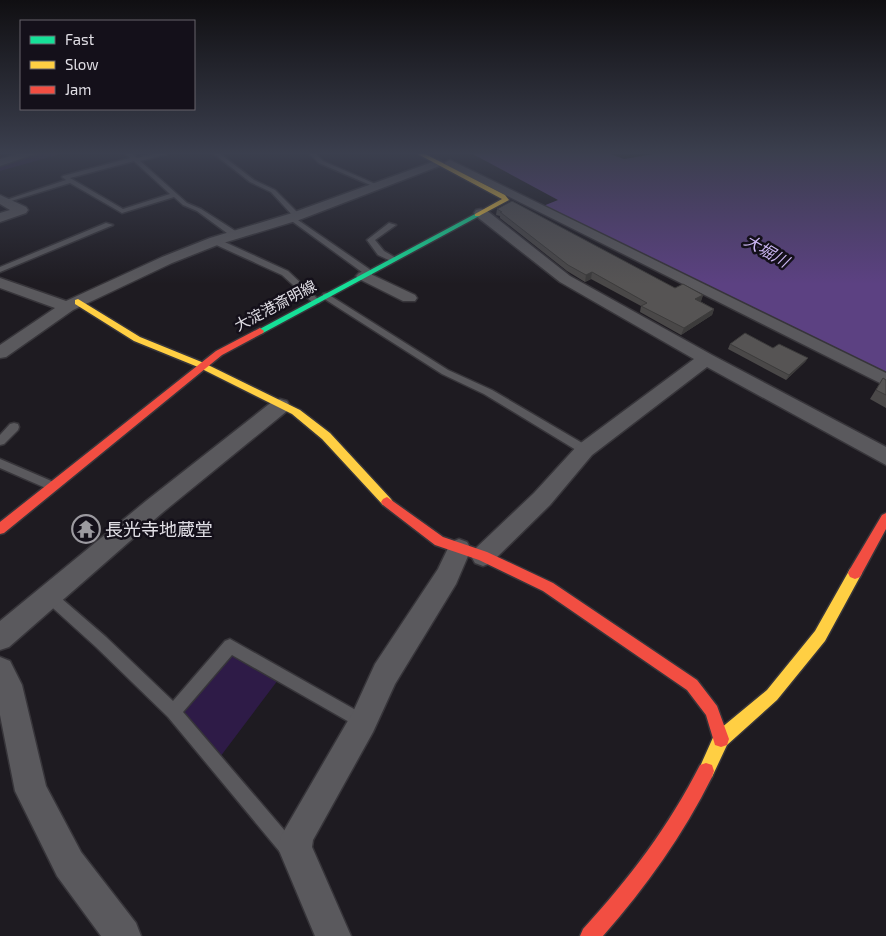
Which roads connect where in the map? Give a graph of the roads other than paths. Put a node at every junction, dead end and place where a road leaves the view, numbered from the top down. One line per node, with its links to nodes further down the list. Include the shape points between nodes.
1 (99, 197): 2 (lane, via 122,211)
2 (167, 197)
3 (178, 197): 14 (lane)
4 (278, 197): 10 (lane)
5 (349, 197): 10 (street)
6 (502, 197): 9 (street, 大淀港斎明線, via 506,199)
7 (513, 197): 26 (street)
8 (3, 200): 11 (street, via 21,210)
9 (481, 213): 16 (street, 大淀港斎明線); 24 (street, via 565,279)
10 (294, 217): 14 (street); 18 (lane)
11 (0, 218)
12 (109, 225): 17 (lane)
13 (392, 225): 16 (lane, via 371,240 381,253)
14 (234, 234): 15 (street)
15 (215, 240): 20 (lane, via 280,270); 22 (street)
16 (393, 260): 18 (street, 大淀港斎明線)
17 (0, 270)
18 (366, 275): 20 (street, 大淀港斎明線); 21 (street)
19 (0, 283): 22 (street)
20 (321, 298): 25 (street, 大淀港斎明線); 30 (lane)
21 (409, 298)
22 (73, 305): 23 (street); 25 (street, via 137,339)
23 (0, 353)
24 (706, 358): 30 (street); 31 (street)
25 (201, 366): 27 (street); 33 (street, 大淀港斎明線)
26 (886, 380)
27 (280, 406): 36 (street, via 296,412 315,426 394,508 439,541); 37 (street)
28 (14, 427): 29 (lane)
29 (0, 441)
30 (585, 450): 36 (street, via 542,499)
31 (886, 457)
32 (0, 463): 33 (lane)
33 (52, 486): 35 (street, 大淀港斎明線)
34 (886, 518): 42 (street, via 820,636 772,695)
35 (0, 529)
36 (471, 553): 41 (street, via 447,576 385,674); 42 (street, via 548,587 692,686 712,711)
37 (49, 596): 38 (street); 40 (lane)
38 (0, 638)
39 (0, 670): 44 (street, via 8,685 30,791 70,864)
40 (173, 712): 41 (lane, via 230,646); 43 (lane, via 286,846)
41 (363, 722): 43 (street, via 298,836)
42 (721, 739): 46 (street, via 697,790 653,860 627,896)
43 (295, 848): 45 (street)
44 (123, 936)
45 (334, 936)
46 (590, 936)

